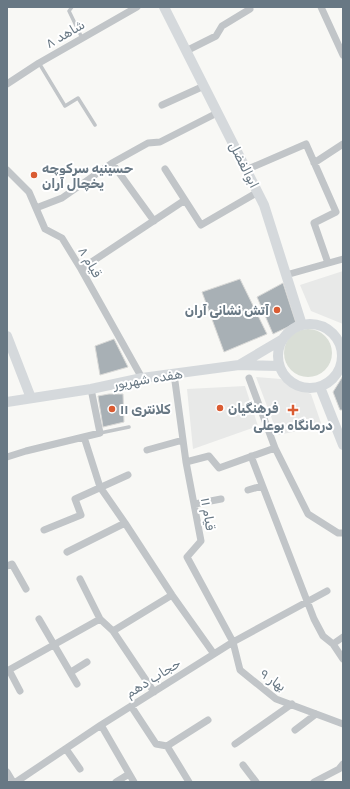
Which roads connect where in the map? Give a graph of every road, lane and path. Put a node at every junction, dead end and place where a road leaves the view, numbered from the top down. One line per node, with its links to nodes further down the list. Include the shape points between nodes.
1 (72, 7): 6 (lane, via 69,11)
2 (137, 7): 6 (street, شاهد ۸)
3 (249, 7): 7 (street, via 250,9 222,26 216,36)
4 (321, 7): 8 (street)
5 (164, 9): 7 (main road, ابوالفضل)
6 (82, 38): 9 (street, شاهد ۸)
7 (186, 51): 11 (main road, ابوالفضل)
8 (343, 55)
9 (38, 63): 10 (street, شاهد ۸); 14 (lane, via 65,106 78,98)
10 (7, 84)
11 (204, 86): 12 (street); 13 (main road, ابوالفضل)
12 (162, 105)
13 (217, 113): 16 (street, via 160,142 148,143); 20 (main road, ابوالفضل)
14 (95, 125)
15 (343, 144): 17 (street)
16 (112, 163): 23 (street, via 62,198); 26 (street)
17 (314, 163): 20 (street, via 306,144); 24 (street)
18 (165, 169): 22 (street)
19 (7, 170): 23 (street, قیام ۸, via 29,192)
20 (246, 170): 21 (main road, ابوالفضل)
21 (258, 192): 22 (street, via 201,225); 30 (main road, ابوالفضل)
22 (185, 200): 26 (street)
23 (36, 208): 29 (street, قیام ۸, via 45,229 62,238)
24 (336, 212): 25 (street); 28 (street, via 314,223)
25 (343, 216)
26 (154, 221): 29 (street)
27 (343, 259): 28 (street)
28 (328, 263): 30 (street)
29 (81, 269): 38 (street, قیام ۸)
30 (286, 275): 31 (main road, ابوالفضل)
31 (302, 325): 33 (main road, via 292,329); 34 (main road, via 313,324 332,333)
32 (7, 336): 42 (main road)
33 (283, 339): 35 (main road, هفده شهریور); 36 (main road, via 277,355)
34 (342, 352): 40 (main road, via 337,373)
35 (239, 365): 36 (main road); 37 (main road, هفده شهریور)
36 (279, 366): 40 (main road, via 290,382 310,389)
37 (174, 374): 38 (main road, هفده شهریور); 47 (street, قیام ۱۱)
38 (142, 378): 41 (main road, هفده شهریور)
39 (249, 378): 49 (street)
40 (320, 387): 48 (main road)
41 (91, 389): 42 (main road, هفده شهریور); 45 (street)
42 (31, 398): 43 (main road, هفده شهریور)
43 (7, 402)
44 (129, 427): 45 (lane)
45 (100, 433): 46 (street)
46 (84, 437): 52 (street); 56 (street)
47 (183, 440): 50 (street); 53 (street, قیام ۱۱)
48 (343, 445)
49 (275, 448): 51 (street); 62 (street, via 308,514 338,533)
50 (147, 450)
51 (251, 456): 53 (street, via 219,468 209,456); 55 (street)
52 (7, 457)
53 (186, 462): 59 (street, قیام ۱۱)
54 (128, 475): 56 (street)
55 (262, 486): 57 (street); 69 (street)
56 (100, 487): 60 (street); 61 (street, via 75,499 81,515)
57 (248, 490)
58 (221, 499): 59 (street)
59 (195, 504): 74 (street, قیام ۱۱, via 201,541 187,557)
60 (125, 523): 63 (street); 68 (street)
61 (44, 530)
62 (343, 533)
63 (67, 552)
64 (7, 566): 66 (street, via 12,564)
65 (80, 579): 71 (street)
66 (26, 589)
67 (327, 591): 69 (street, حجاب دهم)
68 (172, 595): 72 (street); 77 (street)
69 (307, 602): 74 (street, حجاب دهم); 75 (street, via 323,636)
70 (39, 619): 76 (street)
71 (100, 619): 72 (street); 76 (street)
72 (113, 631): 84 (street)
73 (343, 637): 75 (street)
74 (233, 642): 77 (street, حجاب دهم); 85 (street, بهار ۹, via 240,670 276,699)
75 (332, 644): 78 (street)
76 (54, 645): 80 (street); 81 (street)
77 (214, 654): 84 (street, حجاب دهم)
78 (343, 659)
79 (87, 662): 81 (street)
80 (7, 671): 83 (street, via 9,670)
81 (71, 672): 82 (street)
82 (77, 684)
83 (20, 691)
84 (154, 692): 86 (street, حجاب دهم)
85 (292, 704): 87 (street, بهار ۹); 92 (street)
86 (131, 706): 90 (street, حجاب دهم); 93 (street, via 156,744)
87 (316, 714): 89 (street, بهار ۹); 91 (street)
88 (208, 720): 93 (street)
89 (343, 724)
90 (101, 725): 94 (street, حجاب دهم); 99 (street)
91 (295, 730)
92 (235, 744)
93 (167, 746): 104 (street)
94 (66, 749): 97 (street); 101 (street, حجاب دهم)
95 (243, 765): 105 (street)
96 (342, 768): 106 (street)
97 (80, 769)
98 (7, 772): 100 (street)
99 (129, 774): 102 (street); 103 (street)
100 (13, 782)
101 (16, 782)
102 (116, 782)
103 (134, 782)
104 (189, 782)
105 (256, 782)
106 (314, 782)

